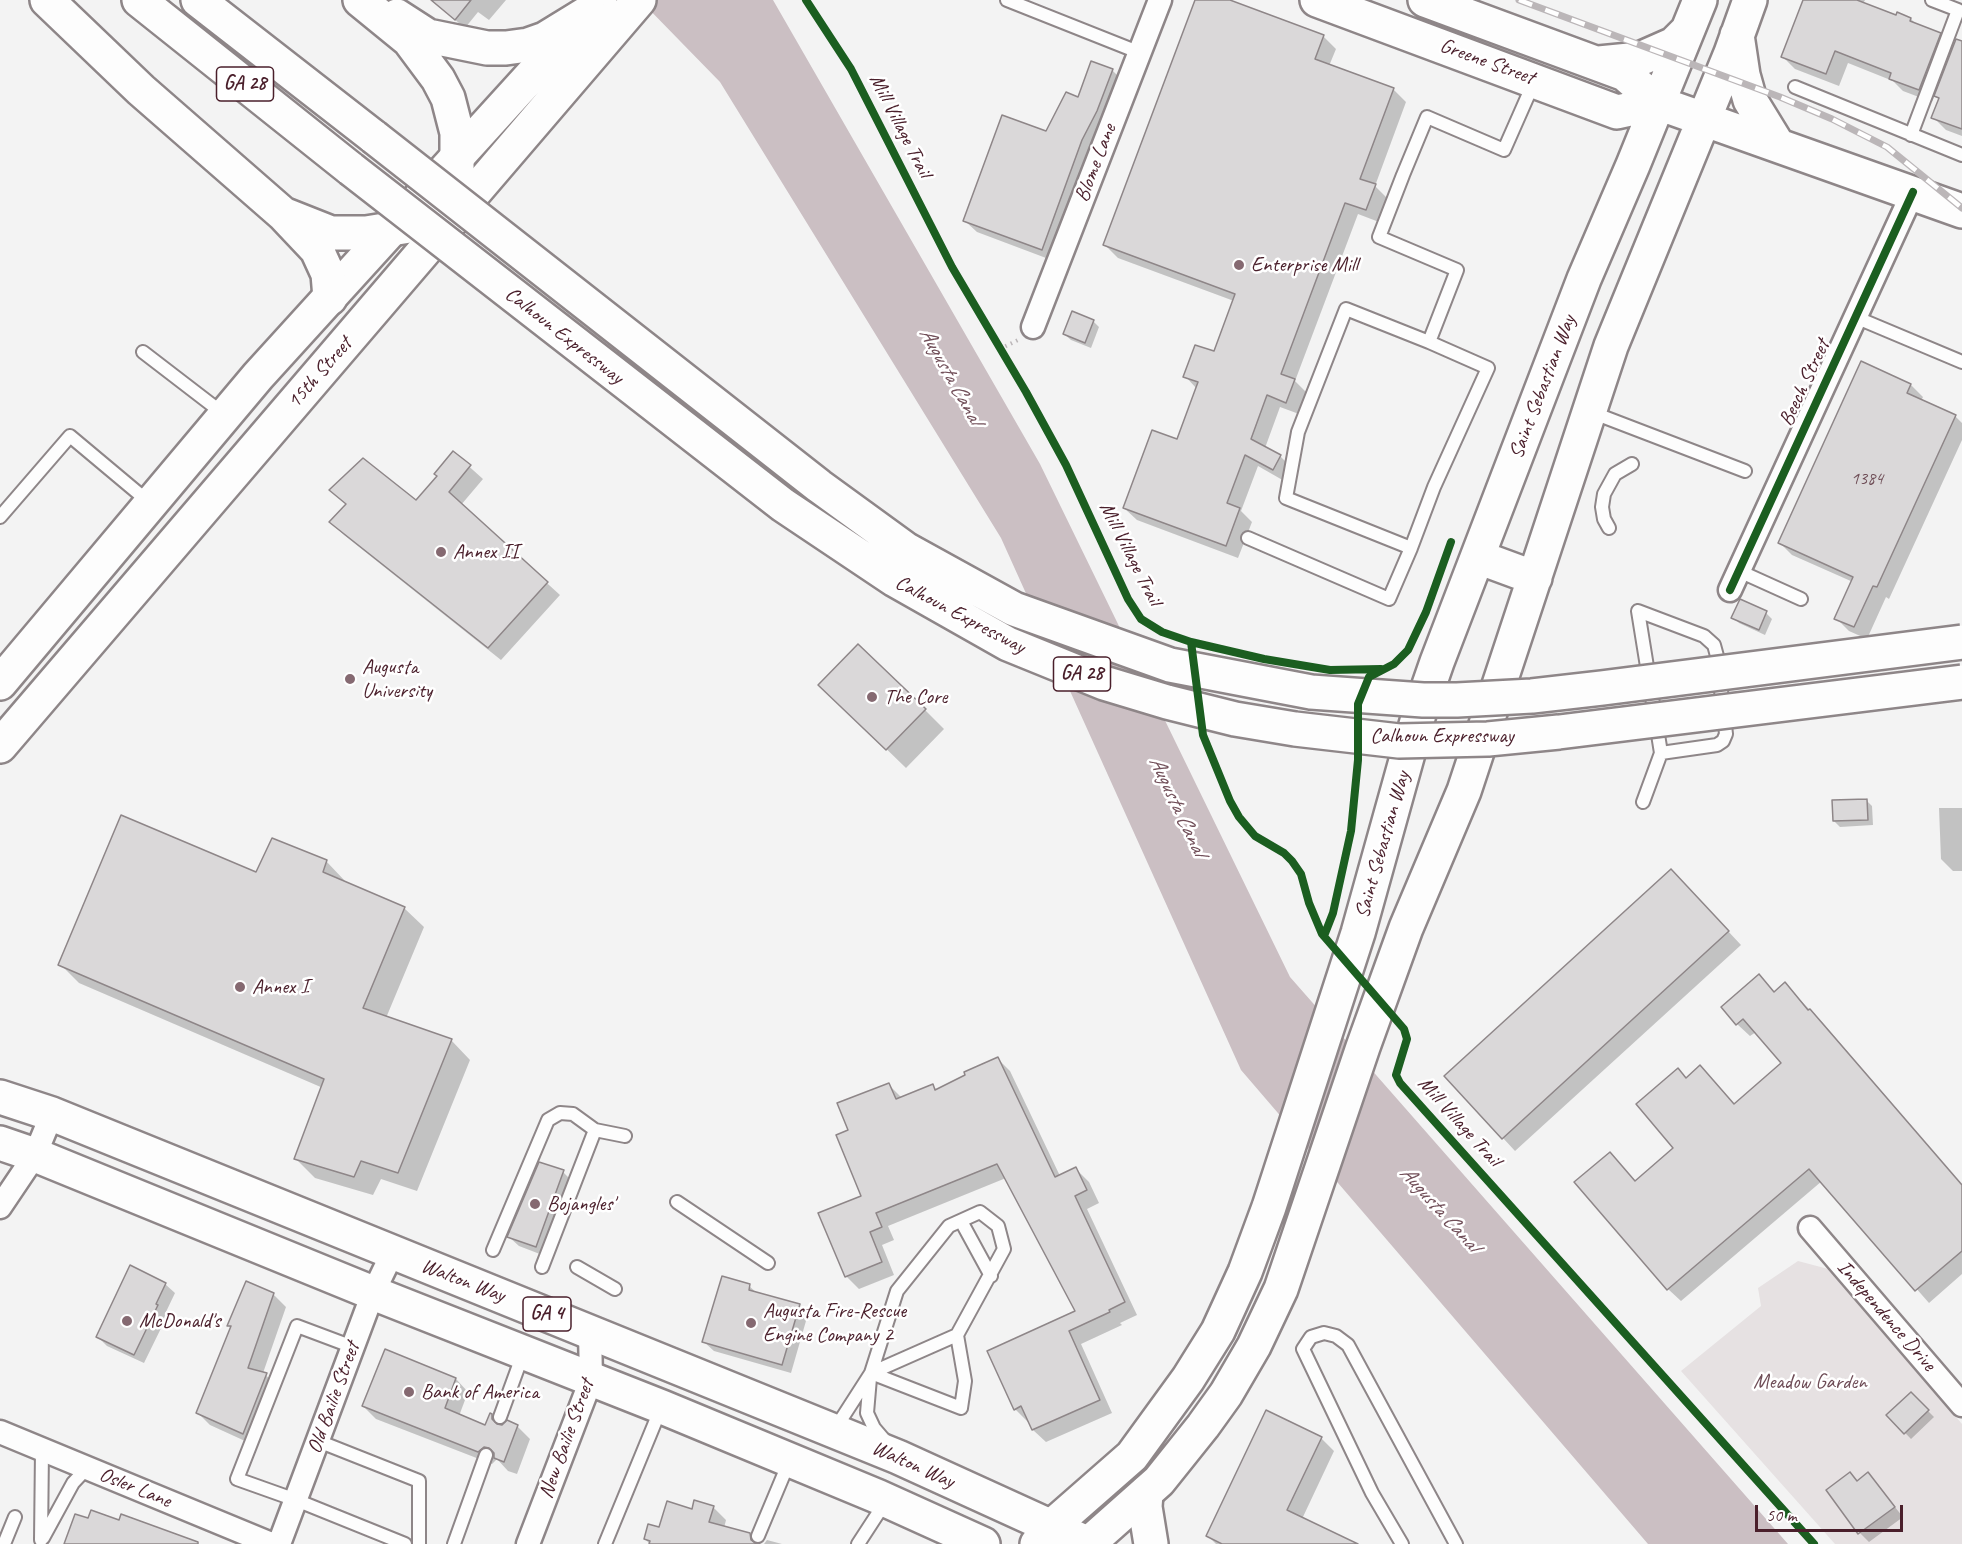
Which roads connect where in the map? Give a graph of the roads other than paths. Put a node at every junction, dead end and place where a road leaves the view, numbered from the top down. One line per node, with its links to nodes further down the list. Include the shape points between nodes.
1 (47, 0): 28 (main road, via 141,90)
2 (139, 0): 51 (main road, Calhoun Expressway / GA 28, bridge, via 783,505 895,580 998,638 1104,683 1235,719 1399,741 1488,739 1559,732)
3 (198, 0): 50 (main road, Calhoun Expressway / GA 28, bridge, via 819,486 907,550 1014,609 1170,665 1311,692 1411,699 1532,696)
4 (639, 0): 29 (main road, 15th Street)
5 (1007, 0): 16 (lane)
6 (1160, 0): 16 (street, Blome Lane)
7 (1317, 0): 18 (main road, Greene Street)
8 (1425, 0): 17 (main road, Greene Street)
9 (1700, 0): 14 (main road, Saint Sebastian Way)
10 (1750, 0): 15 (main road)
11 (1932, 0): 22 (lane, via 1958,10)
12 (361, 1): 13 (main road, via 392,12 428,36 487,48 545,39); 25 (main road, via 410,40 438,79 448,98 457,133)
13 (595, 6): 25 (main road, 15th Street)
14 (1687, 31): 17 (main road, via 1674,44 1640,59 1599,63); 20 (main road, Saint Sebastian Way)
15 (1737, 35): 21 (main road); 23 (main road, via 1750,100)
16 (1138, 52): 33 (street, Blome Lane)
17 (1587, 60): 20 (main road, Greene Street, via 1625,74)
18 (1534, 80): 20 (main road, Greene Street, via 1617,112); 34 (lane, via 1504,150 1427,117 1403,175 1379,237 1457,270)
19 (1795, 87): 22 (lane)
20 (1658, 103): 21 (main road, Greene Street); 46 (main road, Saint Sebastian Way, via 1584,279)
21 (1703, 118): 23 (main road, Greene Street); 37 (main road, via 1611,346)
22 (1911, 135): 24 (lane)
23 (1777, 144): 26 (main road, Greene Street)
24 (1962, 155)
25 (456, 160): 29 (main road); 30 (main road, 15th Street)
26 (1913, 192): 27 (main road, Greene Street); 32 (street, Beech Street)
27 (1962, 211)
28 (283, 214): 30 (main road, via 330,233); 31 (main road, via 317,250 328,274)
29 (453, 219): 30 (main road); 53 (main road, 15th Street)
30 (393, 229): 31 (main road, 15th Street)
31 (330, 298): 38 (main road, 15th Street)
32 (1855, 316): 36 (lane); 48 (street, Beech Street)
33 (1030, 331)
34 (1429, 342): 45 (lane, via 1488,368); 45 (lane, via 1346,309 1298,432 1286,498)
35 (143, 352): 38 (lane)
36 (1962, 362)
37 (1590, 412): 40 (lane); 47 (main road)
38 (225, 415): 41 (main road, 15th Street)
39 (1632, 464): 43 (lane, via 1616,474 1604,494 1602,507)
40 (1746, 471)
41 (151, 503): 42 (lane, via 70,436); 52 (main road, 15th Street)
42 (0, 517)
43 (1609, 528)
44 (1248, 538): 45 (lane, via 1389,598)
45 (1411, 548)
46 (1478, 557): 47 (main road); 97 (main road, Saint Sebastian Way, bridge, via 1419,714 1358,933 1245,1272 1218,1331 1132,1456)
47 (1534, 578): 93 (main road, bridge, via 1464,791 1406,928 1281,1289 1226,1394)
48 (1734, 580): 49 (lane)
49 (1801, 599)
50 (1962, 642)
51 (1962, 682)
52 (0, 683)
53 (0, 746)
54 (1661, 753): 54 (lane, via 1723,741 1726,734 1716,656 1714,645 1704,636 1638,611); 55 (lane)
55 (1643, 802)
56 (0, 1096): 57 (main road, Walton Way / GA 4)
57 (52, 1114): 61 (street); 67 (main road, Walton Way / GA 4)
58 (595, 1130): 59 (lane); 66 (lane, via 573,1114 560,1113 548,1120); 69 (lane)
59 (625, 1136)
60 (0, 1143): 61 (main road, Walton Way / GA 4)
61 (35, 1155): 63 (street); 73 (main road, Walton Way / GA 4)
62 (677, 1202): 68 (lane)
63 (0, 1207)
64 (961, 1221): 71 (lane); 71 (lane, via 980,1212 998,1226 1004,1249); 78 (lane, via 949,1226 897,1291)
65 (1810, 1228): 81 (street, Independence Drive)
66 (493, 1250)
67 (392, 1254): 73 (street, Old Bailie Street); 74 (main road, Walton Way / GA 4)
68 (768, 1263)
69 (542, 1267)
70 (577, 1267): 72 (lane)
71 (991, 1276): 75 (lane)
72 (615, 1289)
73 (373, 1293): 76 (street, Old Bailie Street); 77 (main road, Walton Way / GA 4)
74 (590, 1331): 79 (street, New Bailie Street); 80 (main road, Walton Way / GA 4)
75 (957, 1335): 78 (lane); 78 (lane, via 965,1381 961,1408)
76 (353, 1347): 87 (street, Old Bailie Street); 94 (lane, via 297,1326 237,1479)
77 (524, 1352): 79 (main road, Walton Way / GA 4); 83 (lane)
78 (871, 1373): 85 (lane); 90 (lane, via 867,1413)
79 (591, 1380): 82 (main road, Walton Way / GA 4); 106 (street, New Bailie Street)
80 (725, 1386): 84 (main road); 85 (main road, Walton Way / GA 4)
81 (1962, 1405)
82 (662, 1407): 84 (main road, Walton Way / GA 4); 107 (lane)
83 (500, 1417)
84 (708, 1426): 91 (main road, Walton Way / GA 4)
85 (834, 1430): 90 (main road, Walton Way / GA 4)
86 (0, 1432): 88 (street, Osler Lane)
87 (318, 1441): 94 (street, Old Bailie Street); 104 (lane, via 419,1480)
88 (42, 1450): 92 (street, Osler Lane); 99 (lane)
89 (486, 1455): 105 (lane)
90 (898, 1457): 97 (main road, Walton Way / GA 4)
91 (790, 1460): 95 (main road, Walton Way / GA 4); 98 (lane)
92 (87, 1468): 99 (lane, via 73,1483); 101 (street, Osler Lane)
93 (1153, 1487): 110 (main road); 111 (main road, via 1145,1507)
94 (296, 1500): 102 (street, Old Bailie Street); 103 (lane)
95 (886, 1500): 108 (lane); 109 (main road, Walton Way / GA 4)
96 (15, 1517): 100 (lane)
97 (1044, 1535): 110 (main road, Walton Way / GA 4)
98 (758, 1536)
99 (40, 1542)
100 (4, 1544)
101 (271, 1544)
102 (279, 1544)
103 (405, 1544)
104 (419, 1544)
105 (454, 1544)
106 (528, 1544)
107 (605, 1544)
108 (858, 1544)
109 (982, 1544)
110 (1089, 1544)
111 (1151, 1544)
112 (1402, 1544): 113 (lane, via 1372,1493 1303,1349 1311,1337 1324,1333 1348,1345)
113 (1456, 1544)

